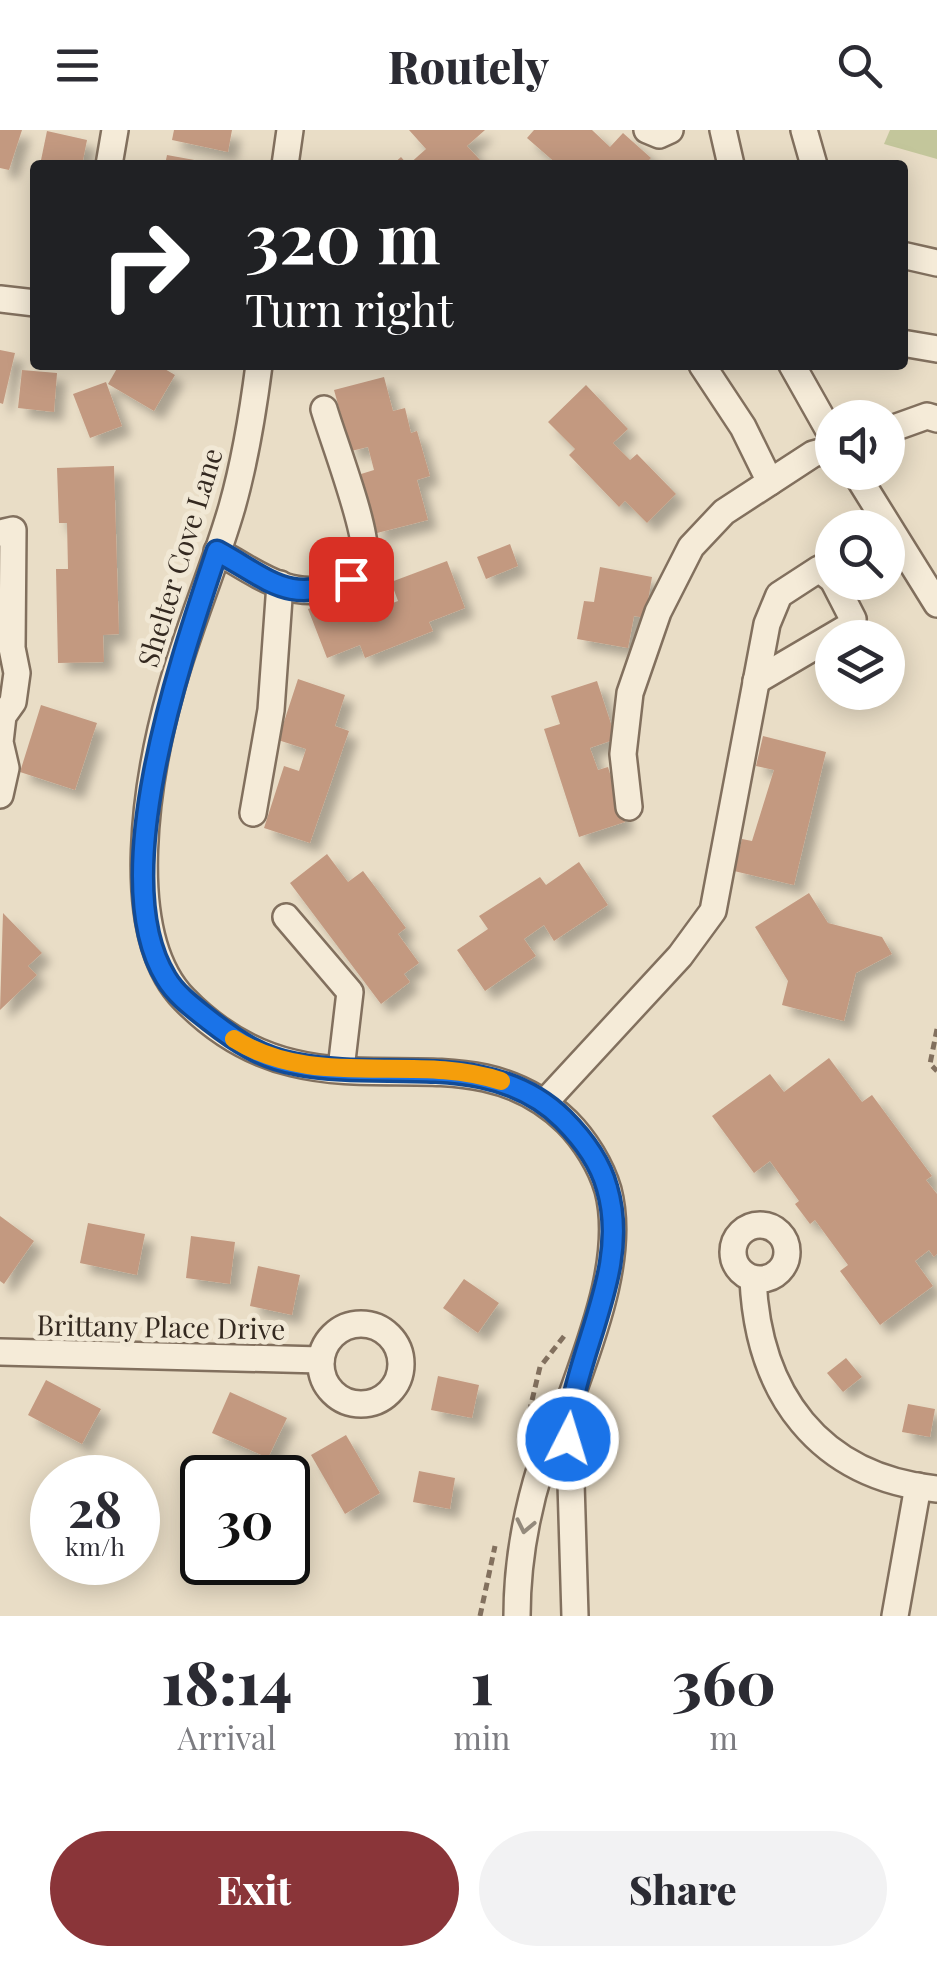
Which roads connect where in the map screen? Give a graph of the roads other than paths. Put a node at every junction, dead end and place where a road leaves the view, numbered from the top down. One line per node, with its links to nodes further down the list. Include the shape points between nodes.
1 (115, 130): 7 (street)
2 (290, 130): 8 (street)
3 (647, 130): 4 (street)
4 (670, 130)
5 (722, 130): 9 (street)
6 (804, 130): 10 (street)
7 (110, 160)
8 (287, 160)
9 (730, 160)
10 (813, 160)
11 (908, 256): 12 (street)
12 (937, 262)
13 (0, 299): 14 (street)
14 (30, 302)
15 (908, 344): 16 (street)
16 (937, 349)
17 (258, 370): 28 (street, Shelter Cove Lane, via 237,486)
18 (705, 370): 25 (street)
19 (795, 370): 20 (street)
20 (815, 406)
21 (324, 409): 30 (street, via 364,558 351,579 316,593)
22 (937, 418): 23 (street)
23 (905, 424)
24 (815, 453): 25 (street)
25 (770, 482): 38 (street, via 724,512 691,546 658,612 630,694 623,754)
26 (866, 490): 32 (street)
27 (0, 534): 33 (street, via 13,530)
28 (217, 551): 30 (street); 41 (street, Shelter Cove Lane, via 158,744 146,826 152,940 168,981 232,1038 295,1064)
29 (815, 572): 34 (street, via 779,595)
30 (280, 584): 39 (street, via 272,710)
31 (844, 600): 34 (street, via 854,619 848,628)
32 (937, 604)
33 (6, 657): 35 (street, via 16,684)
34 (756, 681): 42 (street, via 712,911 680,956)
35 (2, 714): 36 (street)
36 (0, 742): 37 (street, via 6,768)
37 (0, 795)
38 (630, 808)
39 (253, 813)
40 (286, 917): 41 (street, via 350,992)
41 (341, 1069): 42 (street, Shelter Cove Lane, via 469,1074)
42 (546, 1102): 46 (street, Shelter Cove Lane, via 598,1164 614,1225 603,1295)
43 (754, 1279): 47 (street, via 755,1323 787,1404 851,1464)
44 (0, 1352): 45 (street, Brittany Place Drive)
45 (322, 1360)
46 (570, 1402): 48 (street, Shelter Cove Lane, one-way to 48, via 542,1461 524,1526); 49 (street, Shelter Cove Lane)
47 (927, 1488): 50 (street)
48 (517, 1616)
49 (575, 1616)
50 (896, 1616)

